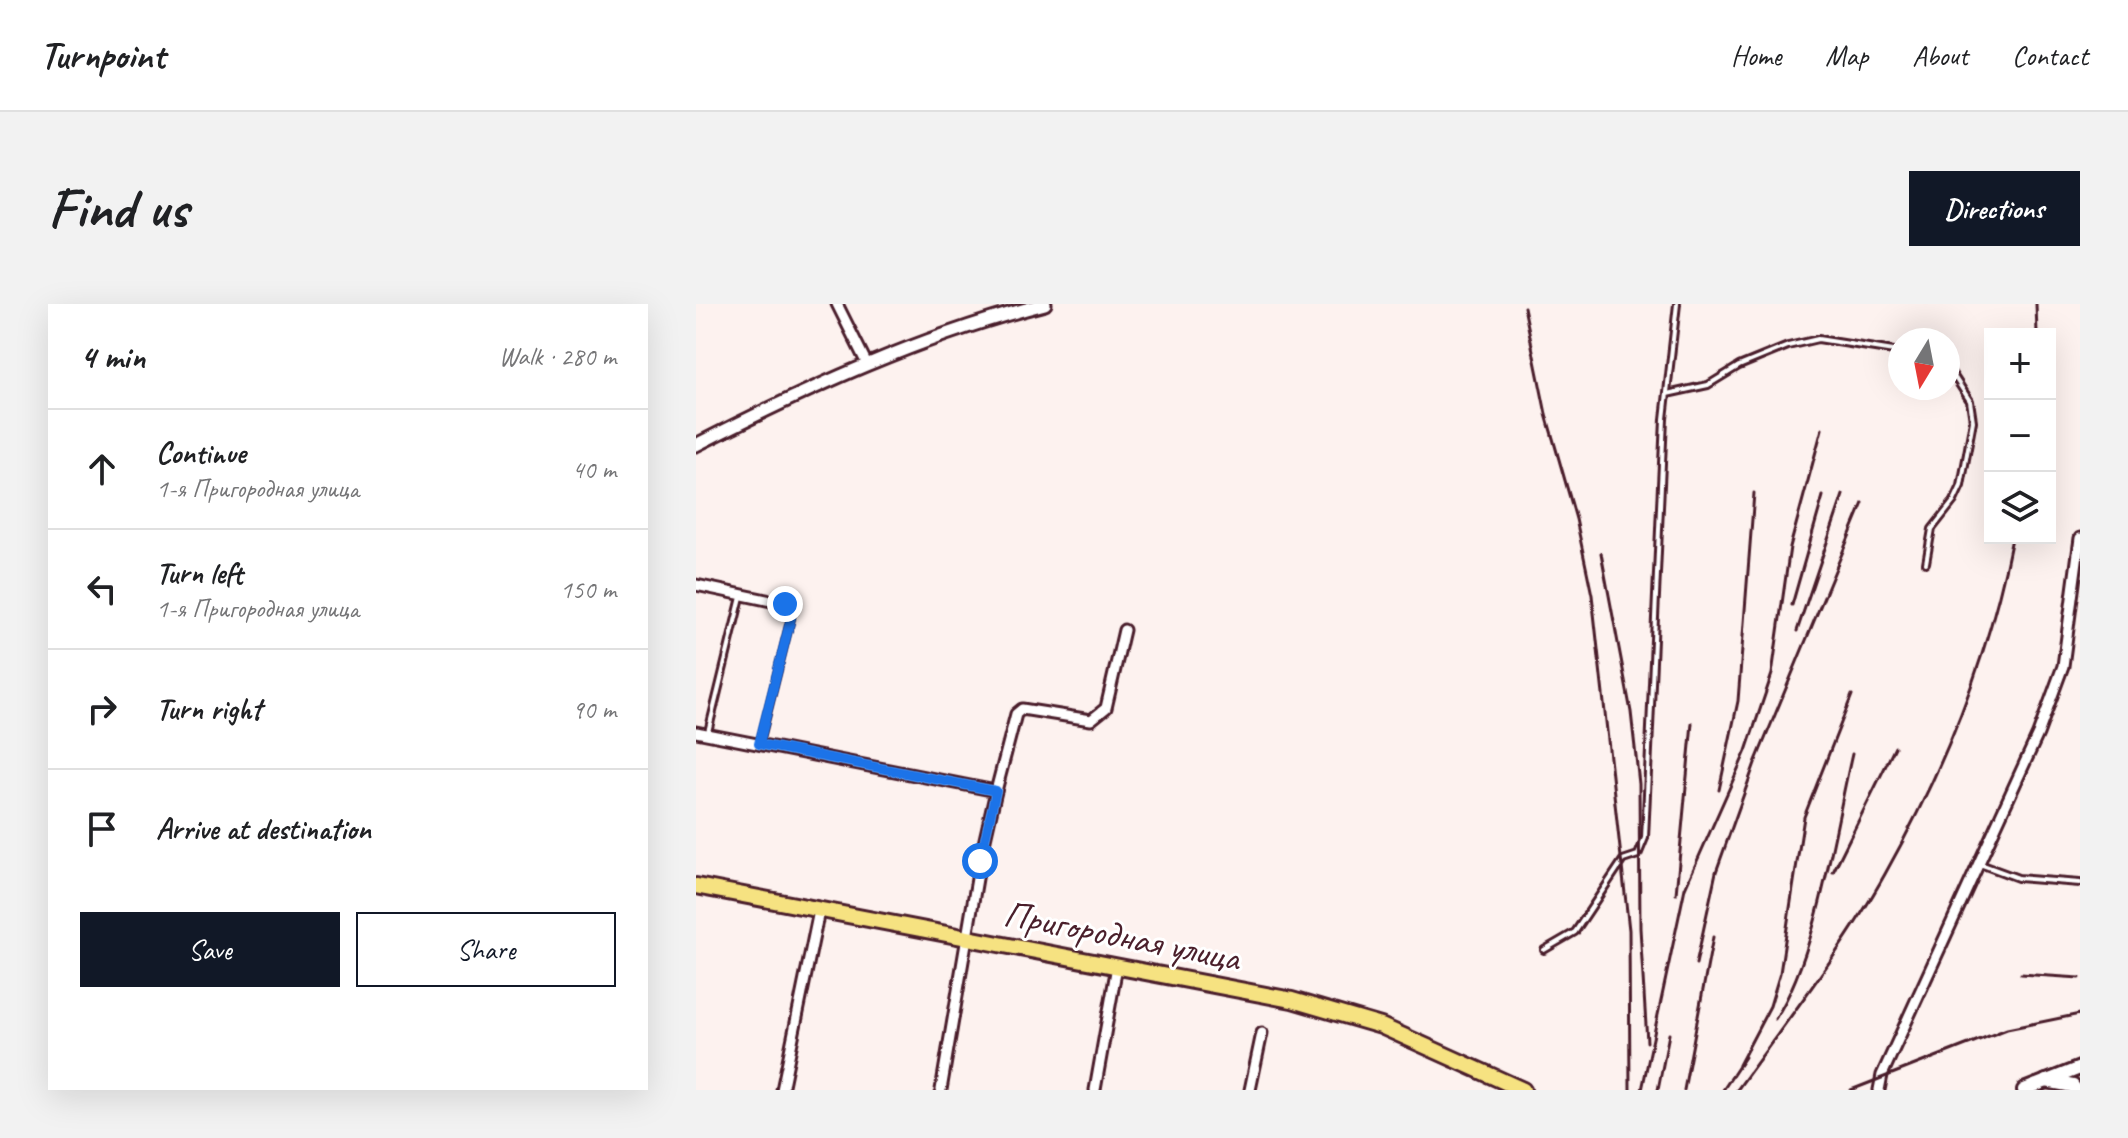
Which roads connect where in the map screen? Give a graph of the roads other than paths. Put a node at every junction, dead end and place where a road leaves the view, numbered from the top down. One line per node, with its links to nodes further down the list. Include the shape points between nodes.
1 (837, 304): 5 (street)
2 (1045, 304): 5 (street, via 979,321)
3 (1677, 304): 7 (lane)
4 (1888, 350): 7 (lane, via 1818,339 1739,366 1708,385)
5 (867, 364): 8 (street)
6 (1960, 386): 10 (lane, via 1970,401 1973,421 1961,486 1932,529)
7 (1667, 394): 24 (lane, via 1645,838 1638,855 1623,860 1575,932)
8 (696, 445)
9 (2080, 538): 19 (street, via 2063,666)
10 (1926, 563)
11 (696, 585): 12 (street)
12 (742, 595): 13 (street); 16 (lane)
13 (785, 604): 17 (lane, via 791,618)
14 (1124, 630): 18 (street, via 1101,715 1091,720 1022,709 1016,714)
15 (696, 732): 16 (street)
16 (707, 734): 17 (street)
17 (759, 744): 18 (street)
18 (996, 791): 23 (street)
19 (1980, 864): 20 (lane, via 2018,878); 34 (street)
20 (2080, 883)
21 (696, 886): 22 (highway, Пригородная улица)
22 (819, 911): 23 (highway, Пригородная улица); 29 (street)
23 (969, 938): 25 (highway, Пригородная улица); 30 (street)
24 (1544, 950)
25 (1117, 966): 31 (street); 33 (highway, Пригородная улица, via 1292,1000 1381,1026)
26 (1262, 1033): 32 (street)
27 (2080, 1068): 28 (main road)
28 (2045, 1081): 35 (main road); 36 (main road)
29 (782, 1090)
30 (941, 1090)
31 (1095, 1090)
32 (1250, 1090)
33 (1523, 1090)
34 (1879, 1090)
35 (2024, 1090)
36 (2076, 1090)

